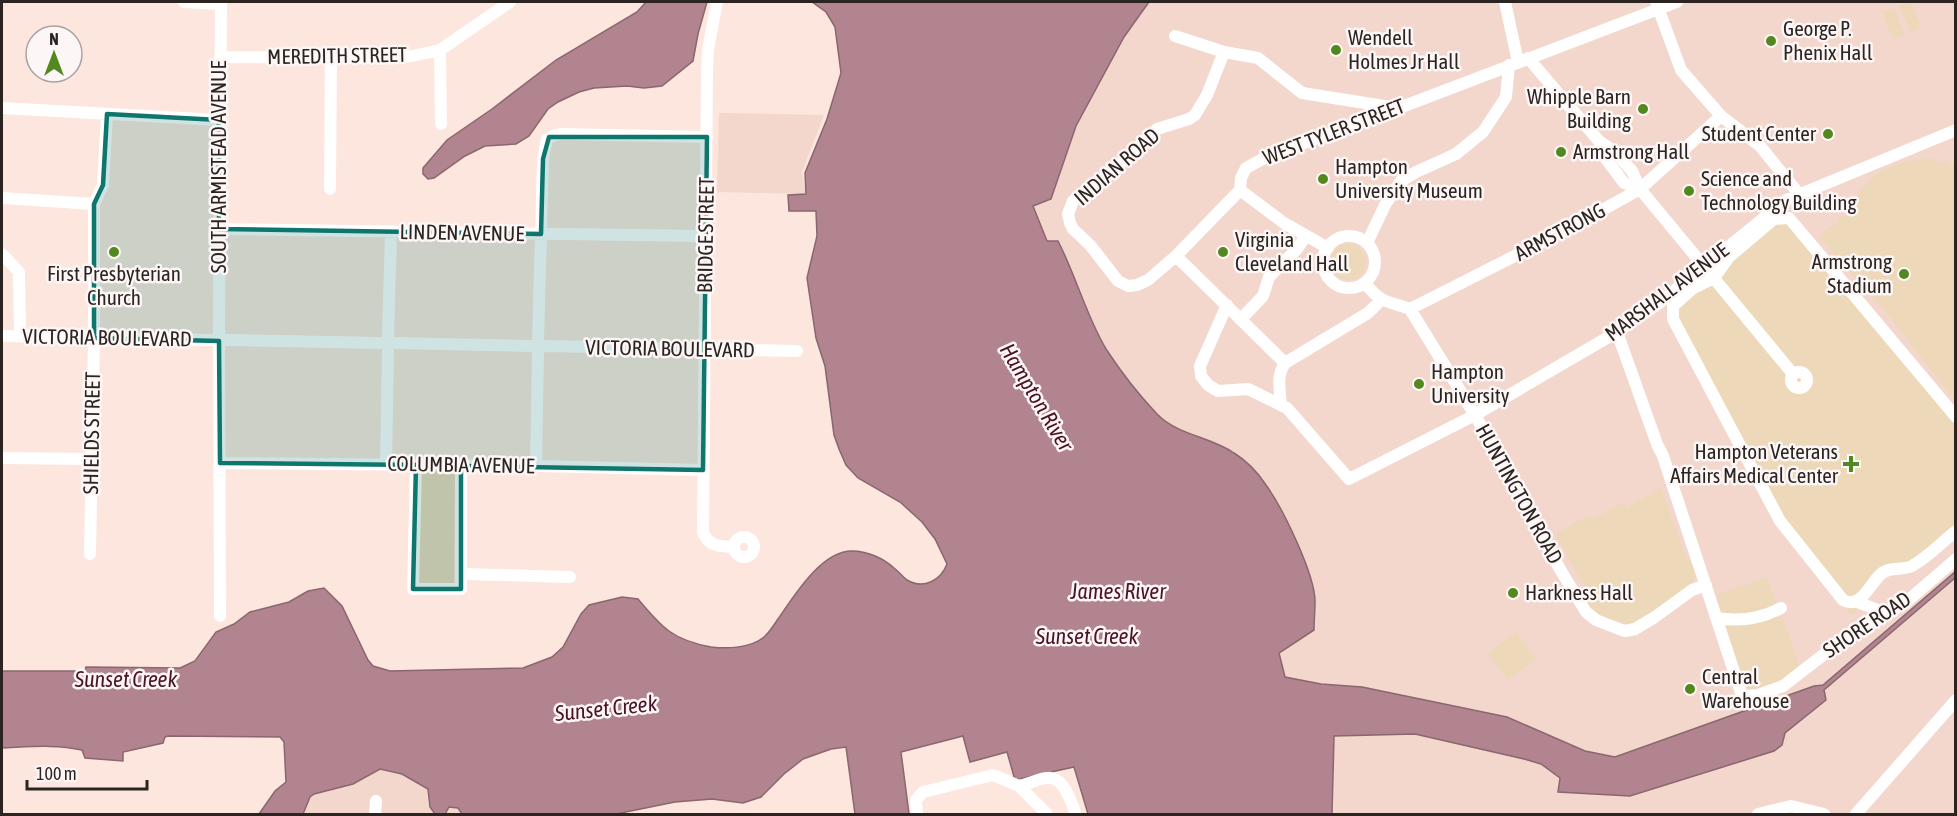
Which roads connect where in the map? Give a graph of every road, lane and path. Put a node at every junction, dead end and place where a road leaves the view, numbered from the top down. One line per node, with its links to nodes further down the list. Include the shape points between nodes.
1 (184, 2): 6 (street)
2 (510, 2): 9 (street, MEREDITH STREET)
3 (717, 2): 21 (street, BRIDGE STREET, via 708,50)
4 (1505, 2): 13 (street)
5 (1677, 2): 7 (street, WEST TYLER STREET)
6 (221, 3): 11 (street, SOUTH ARMISTEAD AVENUE)
7 (1656, 5): 13 (street, WEST TYLER STREET); 17 (street, via 1681,70)
8 (1175, 36): 10 (street)
9 (440, 50): 12 (street, MEREDITH STREET, via 385,58); 19 (street)
10 (1224, 52): 15 (street, via 1262,60 1302,93); 40 (street, INDIAN ROAD, via 1207,95 1194,115 1157,129 1070,207 1068,219 1073,229 1114,278)
11 (220, 57): 12 (street, MEREDITH STREET); 18 (street, SOUTH ARMISTEAD AVENUE)
12 (331, 58): 22 (street)
13 (1518, 62): 15 (street, WEST TYLER STREET); 23 (street, via 1599,141 1603,155 1624,183); 33 (street, via 1506,97 1483,132 1456,154 1401,181)
14 (2, 108): 16 (street)
15 (1399, 108): 24 (street, WEST TYLER STREET, via 1251,164 1243,173)
16 (107, 114): 18 (street); 27 (street, SHIELDS STREET, via 103,185)
17 (1721, 116): 23 (street, ARMSTRONG); 25 (street, via 1760,146)
18 (219, 120): 28 (street, SOUTH ARMISTEAD AVENUE)
19 (441, 124)
20 (1956, 130): 25 (street, MARSHALL AVENUE)
21 (707, 137): 30 (street, via 556,134 547,139); 31 (street, BRIDGE STREET)
22 (330, 189)
23 (1640, 189): 37 (street); 43 (street, ARMSTRONG)
24 (1240, 190): 32 (street); 36 (street, WEST TYLER STREET)
25 (1799, 194): 37 (street, MARSHALL AVENUE)
26 (2, 198): 27 (street)
27 (94, 204): 48 (street, SHIELDS STREET)
28 (219, 229): 29 (street, LINDEN AVENUE); 49 (street, SOUTH ARMISTEAD AVENUE)
29 (391, 232): 30 (street, LINDEN AVENUE); 50 (street)
30 (541, 234): 31 (street, LINDEN AVENUE); 51 (street)
31 (706, 236): 52 (street, BRIDGE STREET)
32 (1305, 237): 34 (street); 44 (street, via 1269,277 1263,296)
33 (1367, 243): 34 (street, via 1360,238 1342,237); 39 (street, via 1375,264)
34 (1328, 248): 39 (street, via 1324,265 1332,281 1348,288)
35 (2, 254): 47 (street, via 19,272)
36 (1176, 256): 40 (street, WEST TYLER STREET, via 1148,280); 42 (street)
37 (1704, 265): 38 (street); 45 (street, MARSHALL AVENUE)
38 (1714, 278): 55 (street); 58 (street, via 1729,258 1774,219 1789,218); 74 (street, via 1677,301 1673,319 1780,521 1843,600)
39 (1365, 283): 41 (street)
40 (1128, 286)
41 (1380, 300): 43 (street); 54 (street, via 1368,313)
42 (1227, 305): 44 (street); 56 (street, via 1200,366 1201,376 1218,391 1248,389)
43 (1410, 309): 57 (street, HUNTINGTON ROAD)
44 (1240, 319): 54 (street)
45 (1617, 332): 57 (street, MARSHALL AVENUE); 73 (street, via 1664,456)
46 (2, 336): 47 (street, VICTORIA BOULEVARD)
47 (20, 336): 48 (street, VICTORIA BOULEVARD)
48 (94, 338): 49 (street, VICTORIA BOULEVARD); 60 (street, SHIELDS STREET)
49 (219, 340): 50 (street, VICTORIA BOULEVARD); 61 (street, SOUTH ARMISTEAD AVENUE)
50 (388, 343): 51 (street, VICTORIA BOULEVARD); 62 (street)
51 (538, 346): 52 (street, VICTORIA BOULEVARD); 65 (street)
52 (704, 349): 53 (street, VICTORIA BOULEVARD); 66 (street, BRIDGE STREET)
53 (797, 351)
54 (1284, 363): 56 (street, via 1279,379)
55 (1793, 374)
56 (1281, 405): 57 (street, MARSHALL AVENUE, via 1348,479)
57 (1475, 415): 73 (street, HUNTINGTON ROAD, via 1556,563 1586,612 1596,620 1625,631 1635,629 1692,590)
58 (1956, 417)
59 (2, 458): 60 (street)
60 (92, 459): 69 (street, SHIELDS STREET)
61 (220, 463): 62 (street, COLUMBIA AVENUE); 77 (street, SOUTH ARMISTEAD AVENUE)
62 (386, 464): 63 (street, COLUMBIA AVENUE)
63 (416, 465): 64 (street, COLUMBIA AVENUE); 71 (street, via 413,588 461,589)
64 (461, 466): 65 (street, COLUMBIA AVENUE); 71 (street)
65 (536, 466): 66 (street, COLUMBIA AVENUE)
66 (703, 470): 68 (street, BRIDGE STREET, via 706,541)
67 (1956, 531): 74 (street, via 1912,566 1880,574)
68 (734, 547)
69 (90, 554)
70 (1956, 559): 76 (street, SHORE ROAD, via 1905,603)
71 (461, 574): 72 (street)
72 (570, 578)
73 (1706, 585): 78 (street)
74 (1857, 602): 76 (street)
75 (1781, 608): 78 (street, via 1748,620)
76 (1886, 613): 78 (street, SHORE ROAD, via 1844,639 1783,686 1742,696)
77 (220, 616)
78 (1717, 618)
79 (1956, 700): 88 (street)
80 (1019, 786): 83 (street, via 993,775 928,790 917,797); 84 (street); 85 (street, via 1056,778)
81 (376, 801): 82 (street)
82 (375, 814)
83 (917, 814)
84 (1047, 814)
85 (1075, 814)
86 (1758, 814): 87 (street, via 1795,807)
87 (1824, 814)
88 (1856, 814)

